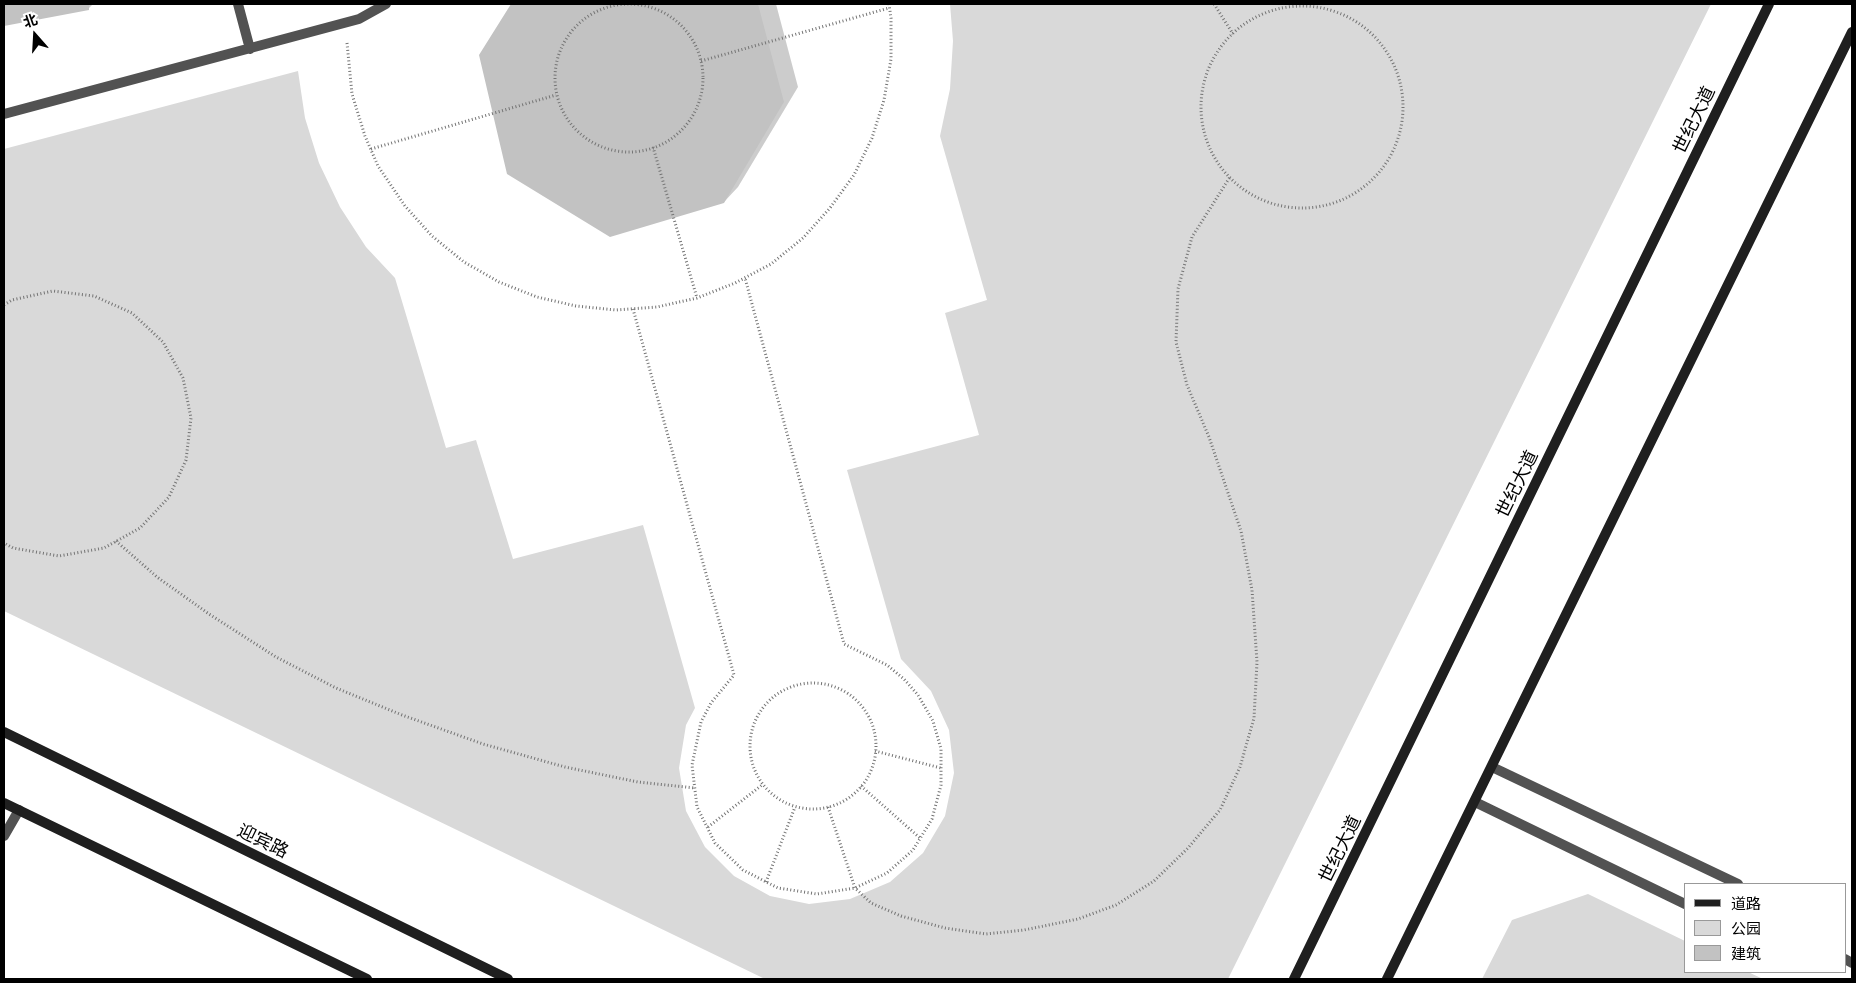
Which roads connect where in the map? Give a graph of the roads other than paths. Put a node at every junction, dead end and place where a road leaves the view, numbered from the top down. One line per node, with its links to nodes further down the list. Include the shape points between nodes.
1 (238, 4): 5 (street)
2 (386, 4): 5 (street, via 360,19)
3 (1768, 4): 17 (main road, 世纪大道)
4 (1852, 32): 8 (main road)
5 (250, 49): 6 (street)
6 (4, 114)
7 (4, 732): 16 (main road, 迎宾路)
8 (1492, 767): 9 (main road); 13 (street)
9 (1475, 802): 14 (street); 18 (main road)
10 (4, 803): 11 (main road)
11 (19, 810): 12 (street); 15 (main road)
12 (4, 836)
13 (1736, 883)
14 (1684, 904)
15 (367, 979)
16 (508, 979)
17 (1294, 979)
18 (1387, 979)

